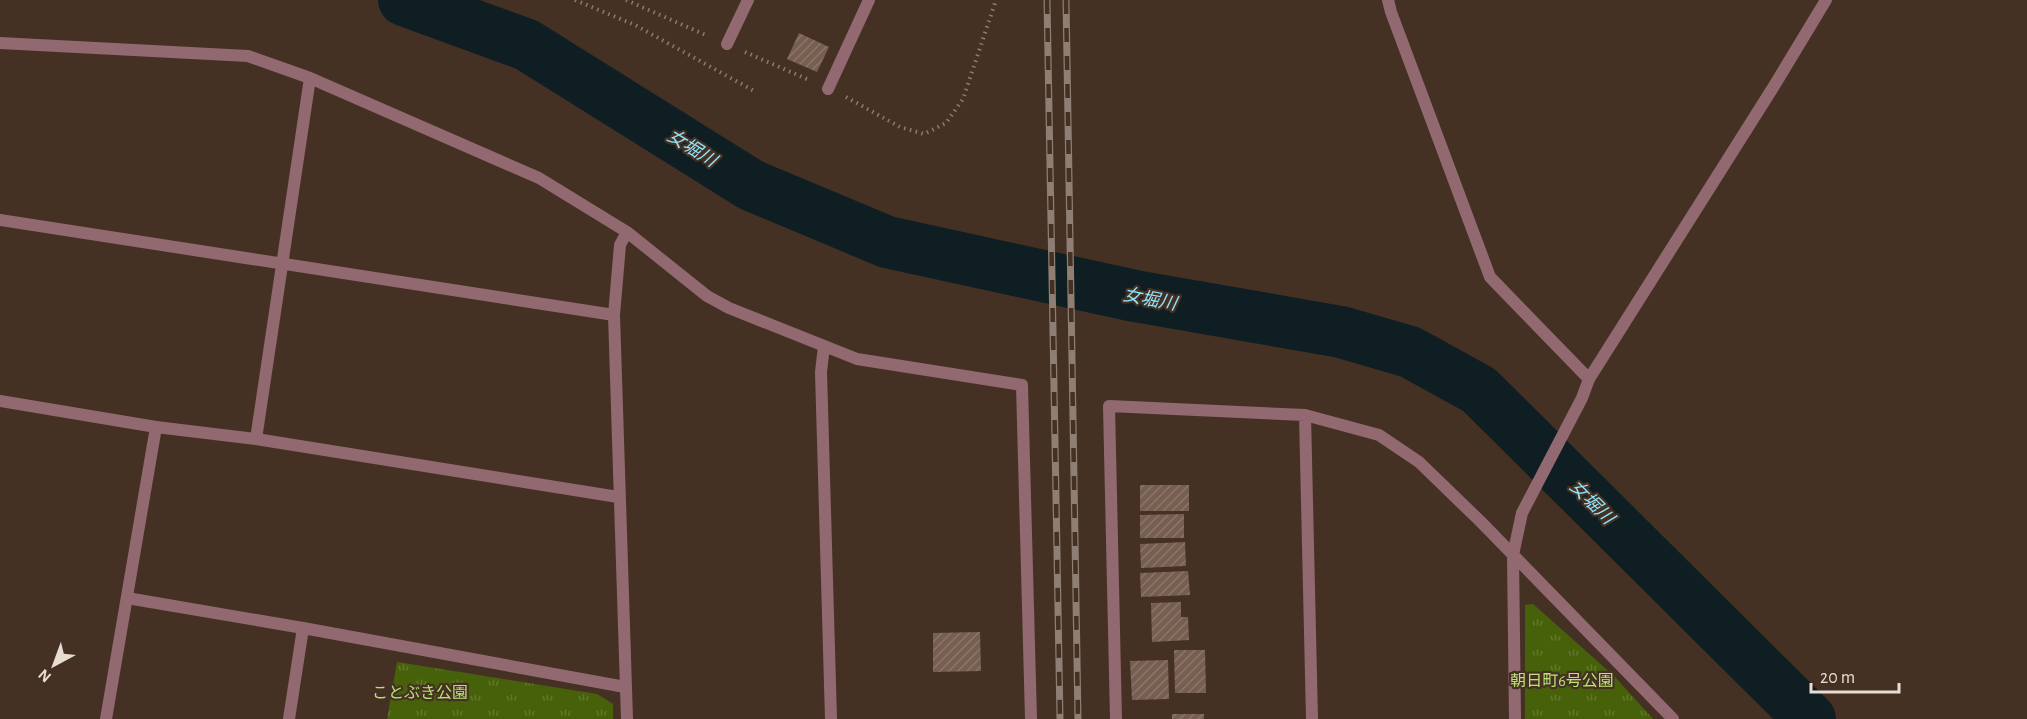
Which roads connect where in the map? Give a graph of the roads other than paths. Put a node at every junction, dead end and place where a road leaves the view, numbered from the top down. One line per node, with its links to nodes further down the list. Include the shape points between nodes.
1 (748, 0): 6 (street)
2 (869, 0): 8 (street)
3 (1388, 0): 14 (street, via 1490,277)
4 (1826, 0): 14 (street)
5 (0, 43): 7 (street, via 249,56)
6 (728, 44)
7 (310, 78): 10 (street, via 539,178); 11 (street)
8 (828, 89)
9 (0, 220): 11 (street)
10 (627, 232): 12 (street, via 620,245); 13 (street, via 707,297)
11 (282, 265): 12 (street); 18 (street)
12 (614, 315): 19 (street)
13 (824, 346): 27 (street, via 821,372); 28 (street, via 857,359 1022,385)
14 (1589, 380): 20 (street, via 1521,513)
15 (0, 401): 17 (street)
16 (1305, 414): 20 (street, via 1379,435 1419,462); 29 (street, via 1108,406); 30 (street)
17 (156, 427): 18 (street); 21 (street)
18 (256, 439): 19 (street)
19 (618, 497): 23 (street)
20 (1513, 555): 31 (street); 32 (street)
21 (127, 598): 22 (street); 24 (street)
22 (303, 628): 23 (street); 25 (street)
23 (625, 687): 26 (street)
24 (105, 719)
25 (289, 719)
26 (627, 719)
27 (831, 719)
28 (1031, 719)
29 (1116, 719)
30 (1312, 719)
31 (1515, 719)
32 (1673, 719)

